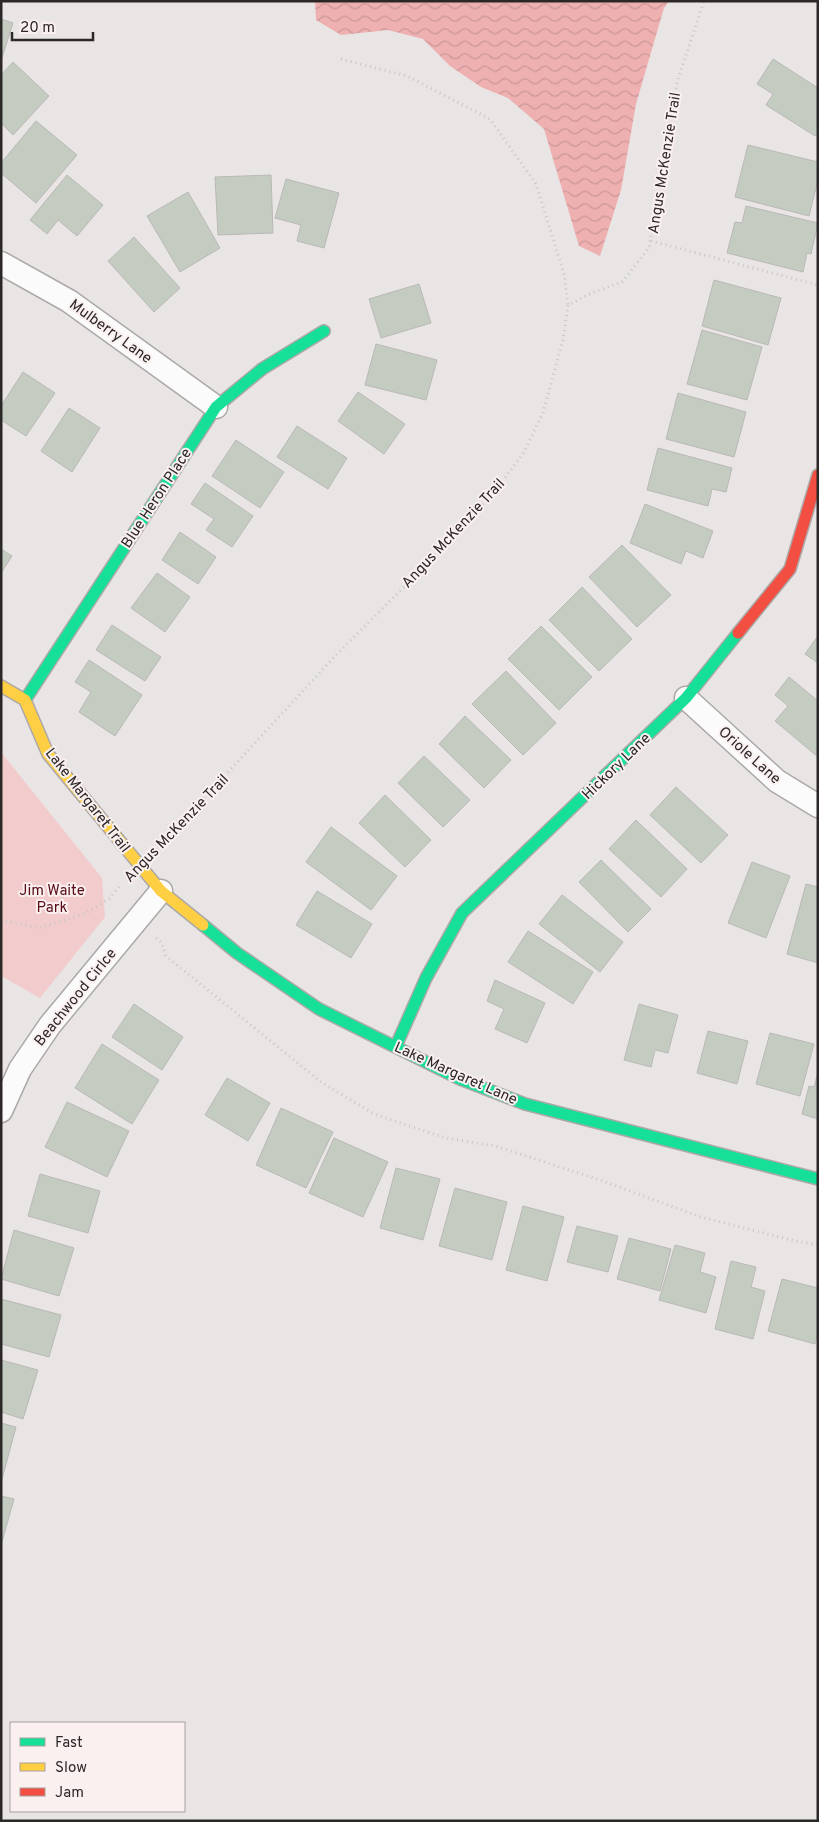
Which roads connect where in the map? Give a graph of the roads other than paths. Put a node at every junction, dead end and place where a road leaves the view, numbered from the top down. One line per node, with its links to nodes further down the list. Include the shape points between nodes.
1 (1, 263): 3 (street, Mulberry Lane, via 69,301)
2 (324, 331): 3 (street, Blue Heron Place, via 262,369)
3 (216, 407): 7 (street, Blue Heron Place)
4 (818, 475): 6 (street, Hickory Lane, via 790,569)
5 (1, 686): 7 (street)
6 (686, 698): 8 (street, Oriole Lane, via 777,781); 10 (street, Hickory Lane, via 462,913 426,978)
7 (25, 700): 9 (street, Lake Margaret Trail, via 48,754)
8 (818, 806)
9 (162, 891): 10 (street, Lake Margaret Lane, via 237,952 319,1009); 11 (street, Beachwood Cirlce, via 50,1025 20,1069)
10 (396, 1046): 12 (street, Lake Margaret Lane, via 460,1078 525,1104)
11 (1, 1111)
12 (818, 1180)

